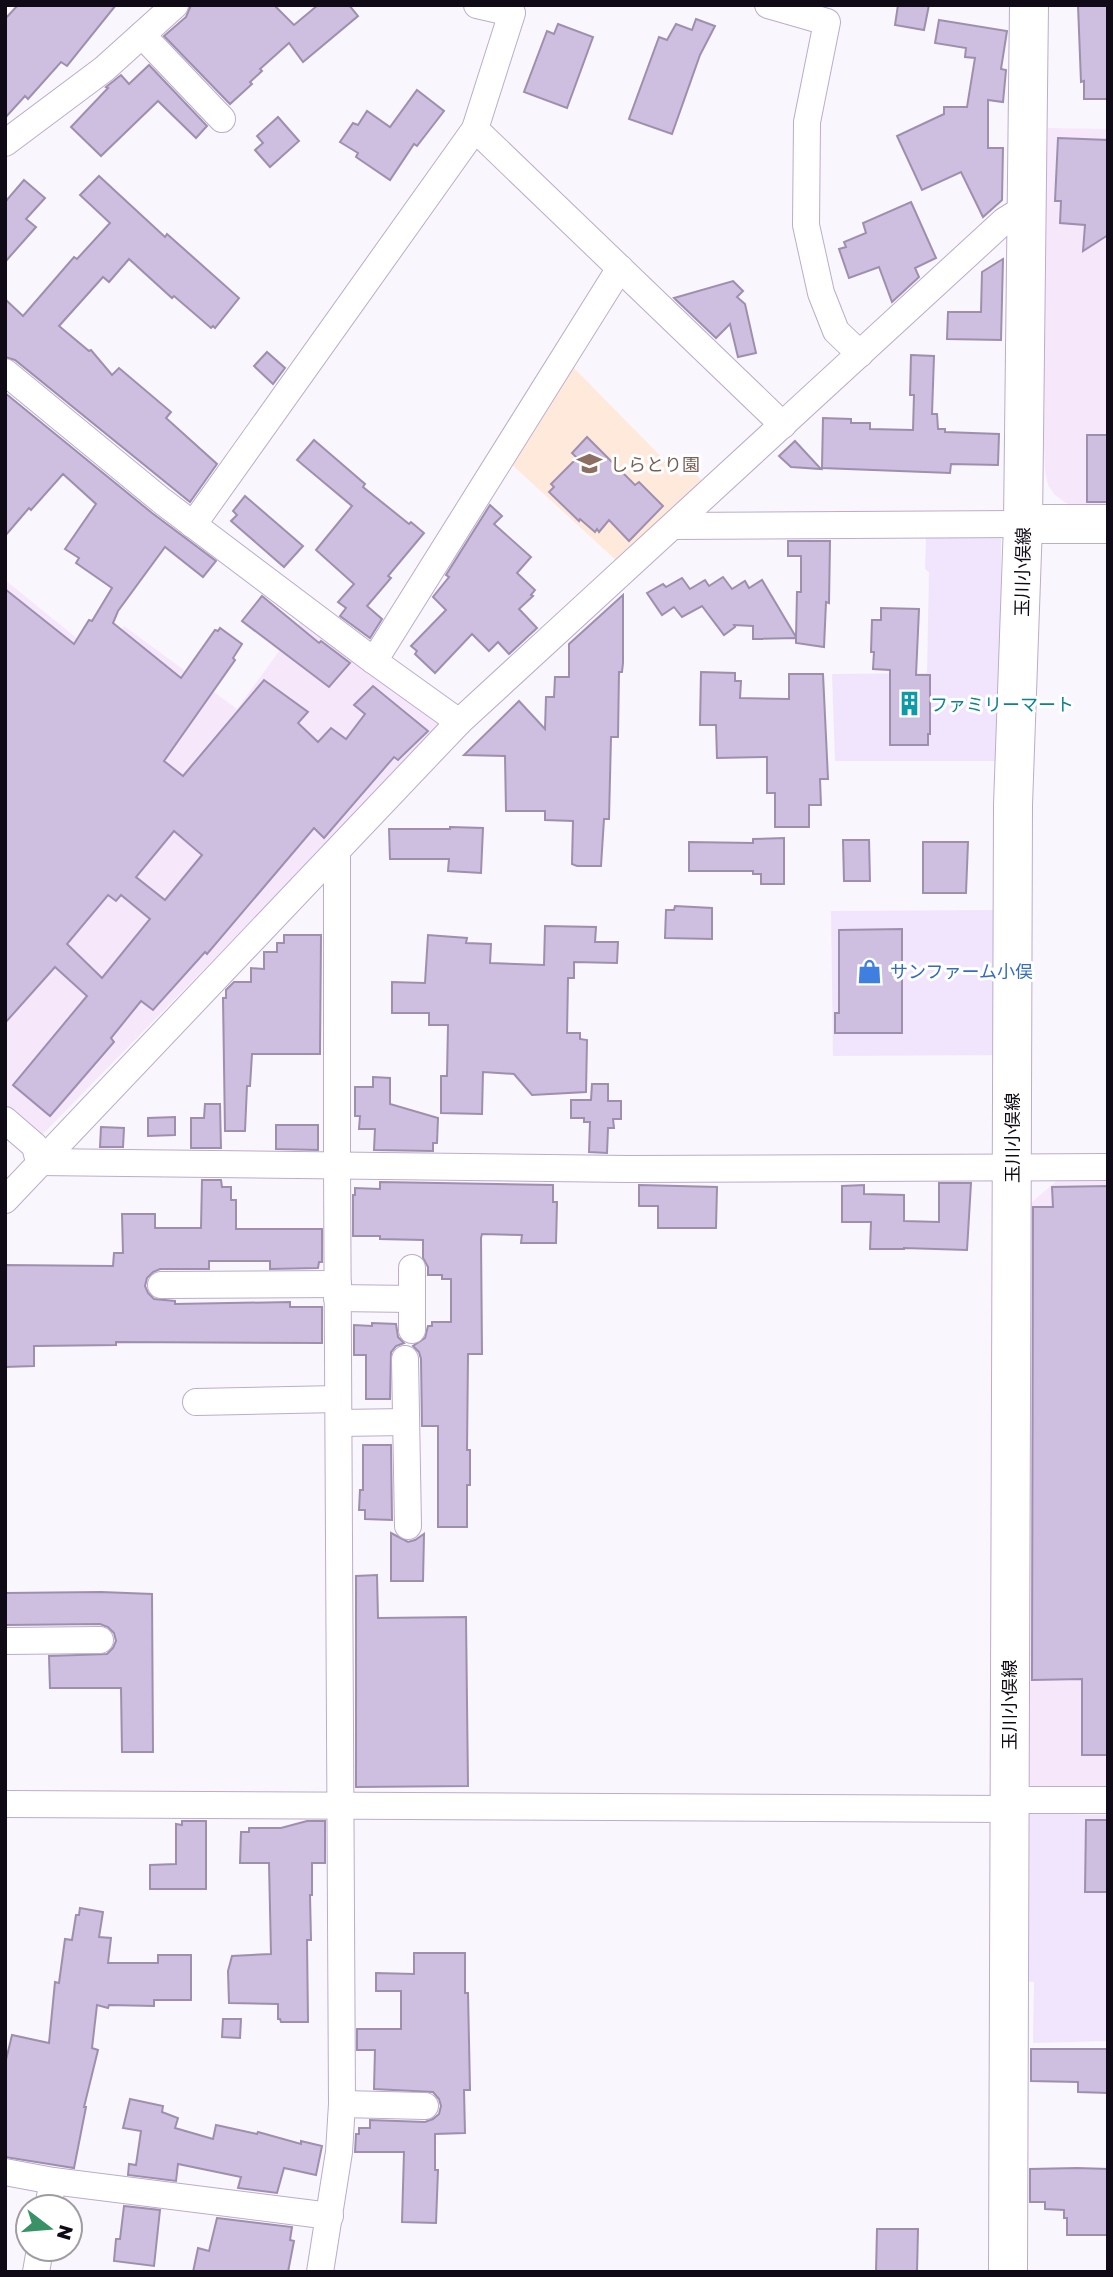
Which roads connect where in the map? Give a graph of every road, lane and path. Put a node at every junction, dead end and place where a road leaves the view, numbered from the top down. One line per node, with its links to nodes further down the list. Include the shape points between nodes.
1 (175, 5): 5 (street)
2 (477, 5): 7 (street, via 512,13)
3 (768, 5): 11 (street, via 827,22 807,122 806,225 821,293 836,331)
4 (1029, 5): 9 (main road, 玉川小俣線)
5 (142, 35): 6 (street); 8 (street)
6 (222, 119)
7 (475, 129): 10 (street); 16 (street)
8 (5, 143)
9 (1026, 208): 11 (street, via 1004,221); 15 (main road, 玉川小俣線)
10 (620, 268): 13 (street); 18 (street)
11 (860, 354): 13 (street)
12 (5, 372): 16 (street)
13 (783, 425): 17 (street)
14 (1108, 523): 15 (main road)
15 (1023, 524): 17 (street); 24 (main road, 玉川小俣線, via 1013,783)
16 (193, 525): 18 (street)
17 (673, 526): 19 (street)
18 (374, 661): 19 (street)
19 (459, 722): 20 (street)
20 (337, 851): 22 (street); 23 (street)
21 (5, 1120): 22 (street, via 35,1146)
22 (39, 1162): 23 (street); 26 (street)
23 (337, 1166): 24 (street); 29 (street)
24 (1012, 1167): 25 (street); 41 (main road, 玉川小俣線)
25 (1108, 1167)
26 (5, 1200)
27 (412, 1268): 30 (street)
28 (161, 1285): 29 (street)
29 (337, 1291): 30 (street); 34 (street)
30 (412, 1299): 31 (street)
31 (412, 1330)
32 (405, 1359): 35 (street)
33 (197, 1402): 34 (street)
34 (339, 1411): 35 (street); 42 (street)
35 (405, 1422): 36 (street)
36 (408, 1526)
37 (100, 1640): 38 (street)
38 (5, 1641)
39 (1108, 1800): 41 (street)
40 (5, 1804): 42 (street)
41 (1009, 1805): 42 (street); 50 (main road, 玉川小俣線)
42 (342, 1806): 43 (street)
43 (342, 2105): 44 (street); 48 (street)
44 (425, 2106)
45 (5, 2172): 46 (street)
46 (53, 2181): 47 (street); 48 (street)
47 (51, 2193)
48 (330, 2216): 49 (street)
49 (320, 2272)
50 (1008, 2272)

